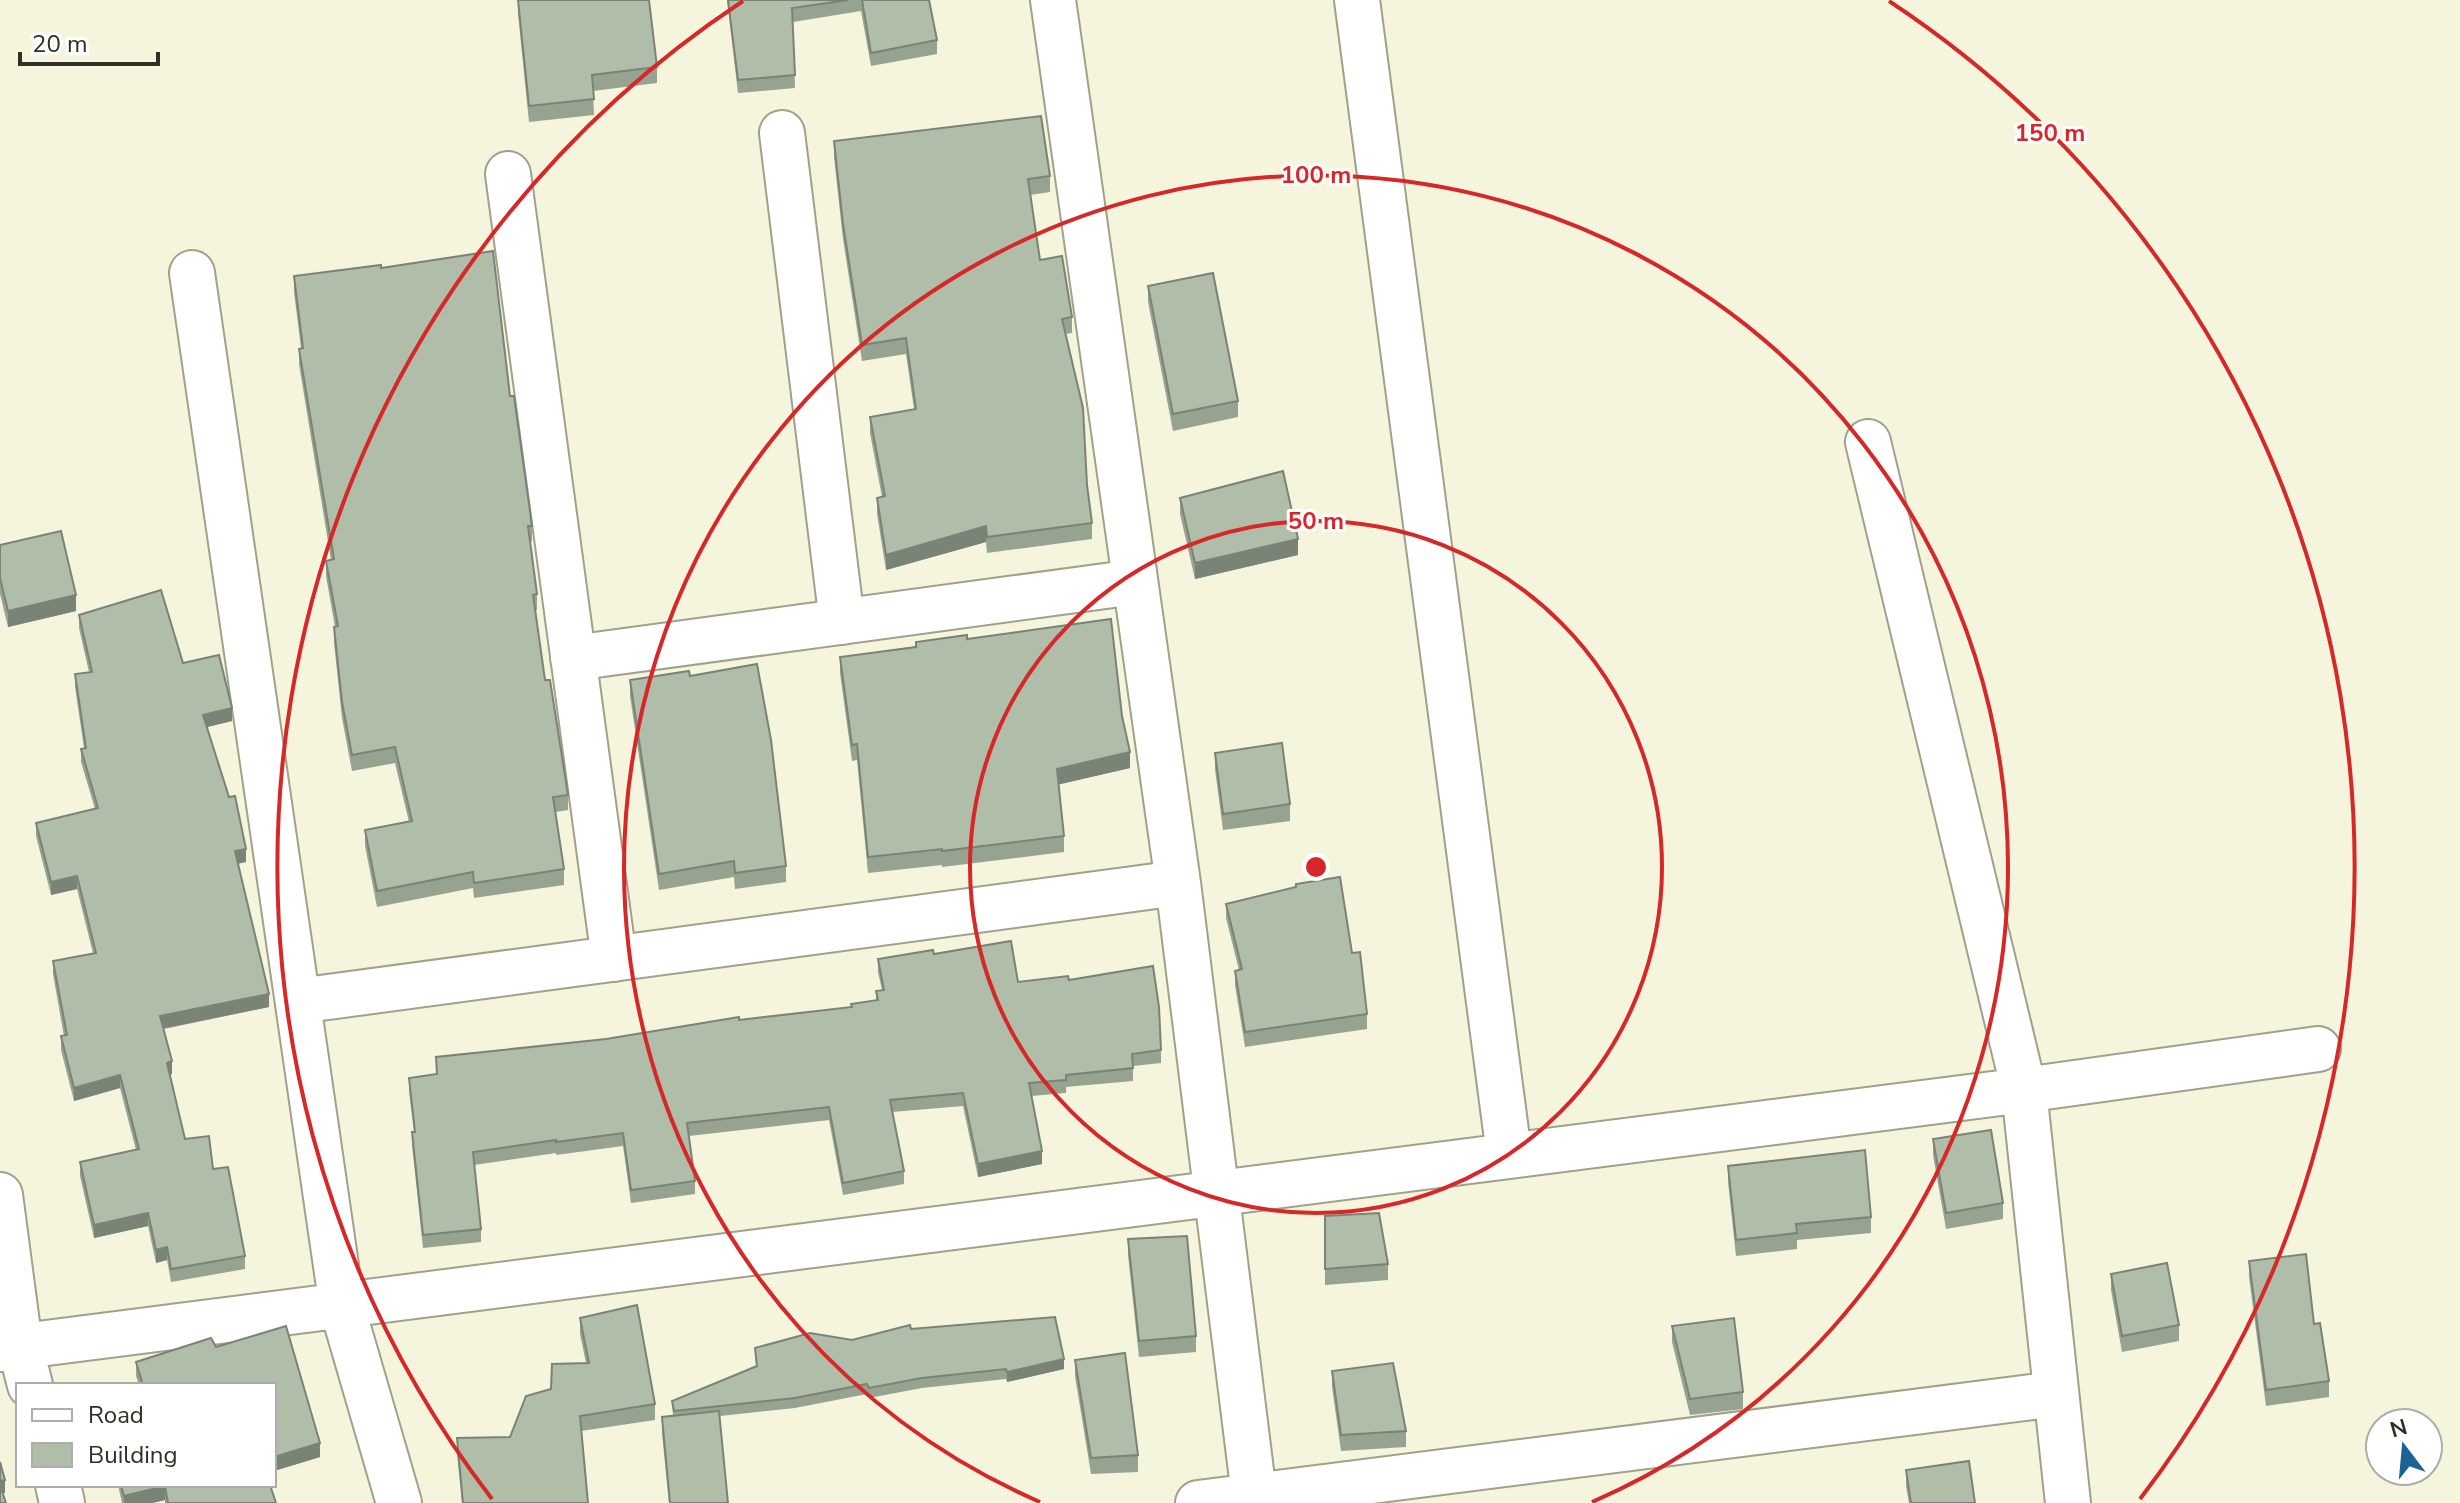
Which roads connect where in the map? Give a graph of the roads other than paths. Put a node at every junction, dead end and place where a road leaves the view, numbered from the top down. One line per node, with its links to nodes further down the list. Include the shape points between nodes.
1 (1053, 0): 7 (street)
2 (1357, 0): 15 (street)
3 (782, 133): 8 (street)
4 (508, 174): 9 (street)
5 (192, 273): 12 (street)
6 (1868, 442): 14 (street)
7 (1135, 582): 8 (street); 10 (street)
8 (842, 622): 9 (street)
9 (573, 658): 11 (street)
10 (1178, 883): 11 (street); 16 (street)
11 (614, 959): 12 (street)
12 (298, 1001): 18 (street)
13 (2318, 1049): 14 (street)
14 (2024, 1090): 15 (street); 20 (street)
15 (1509, 1154): 16 (street)
16 (1218, 1192): 18 (street); 21 (street)
17 (0, 1195): 19 (street)
18 (342, 1307): 19 (street); 22 (street)
19 (17, 1360)
20 (2056, 1394): 21 (street); 24 (street)
21 (1254, 1499): 23 (street)
22 (399, 1503)
23 (1198, 1503)
24 (2068, 1503)

